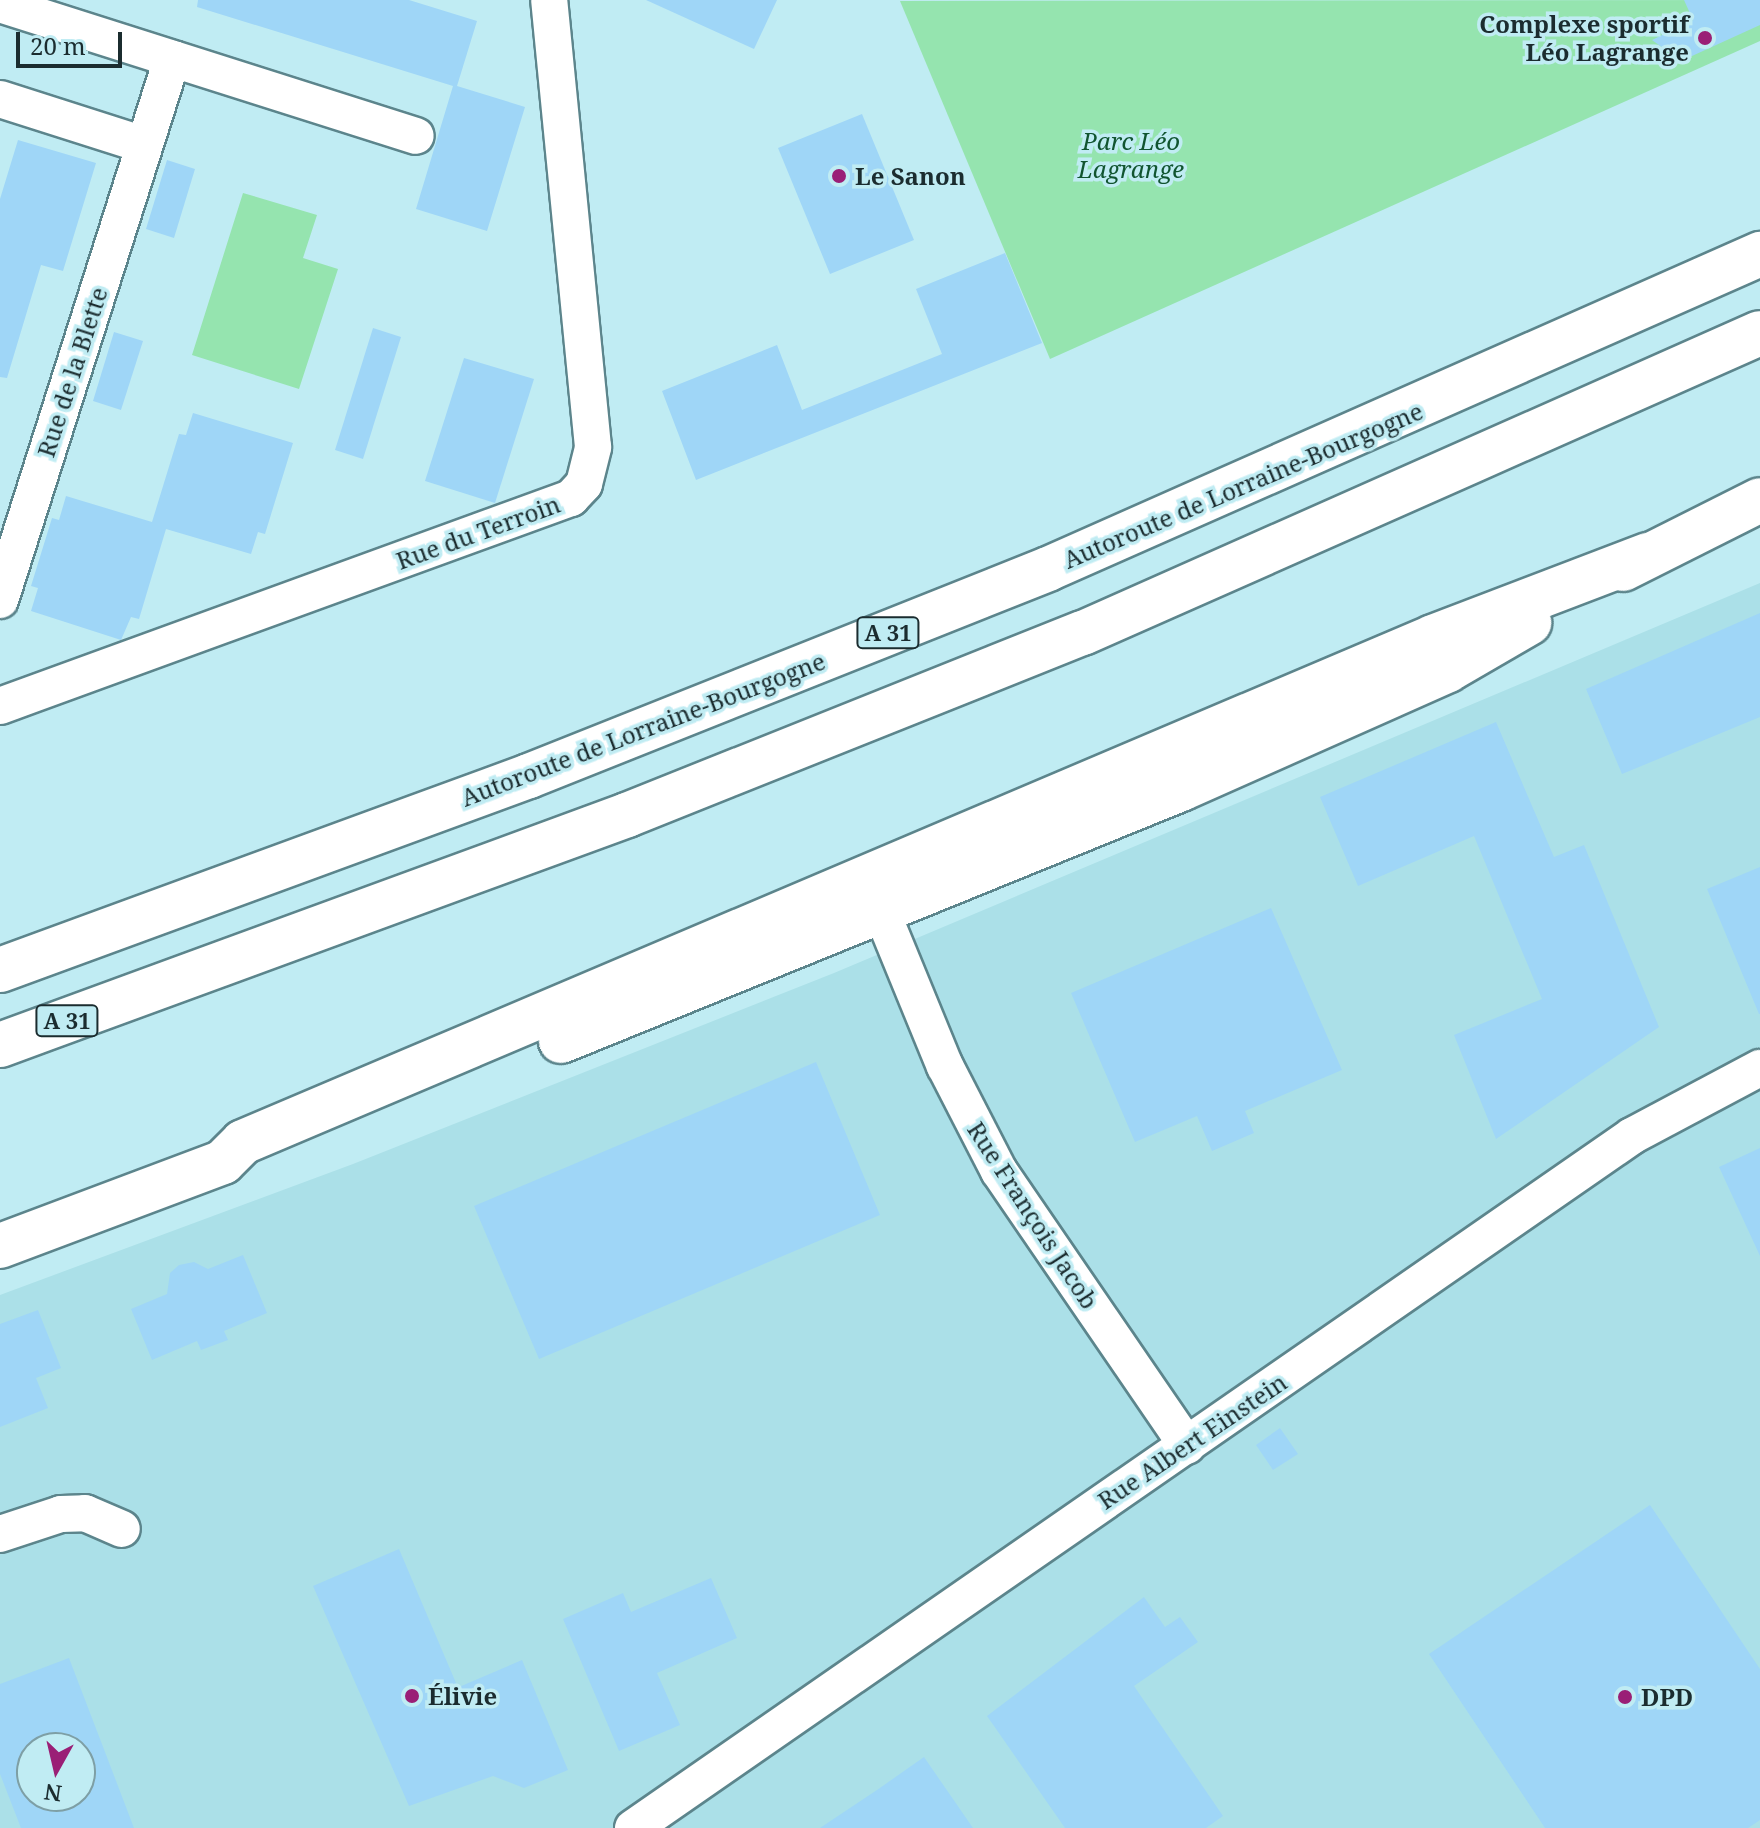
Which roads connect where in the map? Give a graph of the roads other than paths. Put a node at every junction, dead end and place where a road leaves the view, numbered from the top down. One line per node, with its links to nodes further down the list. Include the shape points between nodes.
1 (549, 0): 11 (street, Rue du Terroin, via 590,467 571,498)
2 (0, 4): 3 (street)
3 (172, 59): 5 (street); 6 (street, Rue de la Blette)
4 (0, 99): 6 (street)
5 (416, 136)
6 (144, 145): 10 (street, Rue de la Blette)
7 (1760, 254): 13 (main road, Autoroute de Lorraine-Bourgogne / A 31, via 1048,569 514,781)
8 (1760, 333): 14 (main road, A 31, via 1068,639 627,815)
9 (1760, 500): 12 (main road, via 1648,555 1448,670)
10 (0, 600)
11 (0, 706)
12 (876, 897): 16 (main road, via 250,1163 223,1162); 17 (street, Rue François Jacob, via 951,1079 999,1171)
13 (0, 970)
14 (0, 1045)
15 (1760, 1068): 17 (street, Rue Albert Einstein, via 1632,1136)
16 (0, 1246)
17 (1187, 1446): 20 (street, Rue Albert Einstein)
18 (122, 1529): 19 (street, via 85,1513 61,1514)
19 (0, 1534)
20 (633, 1828)

